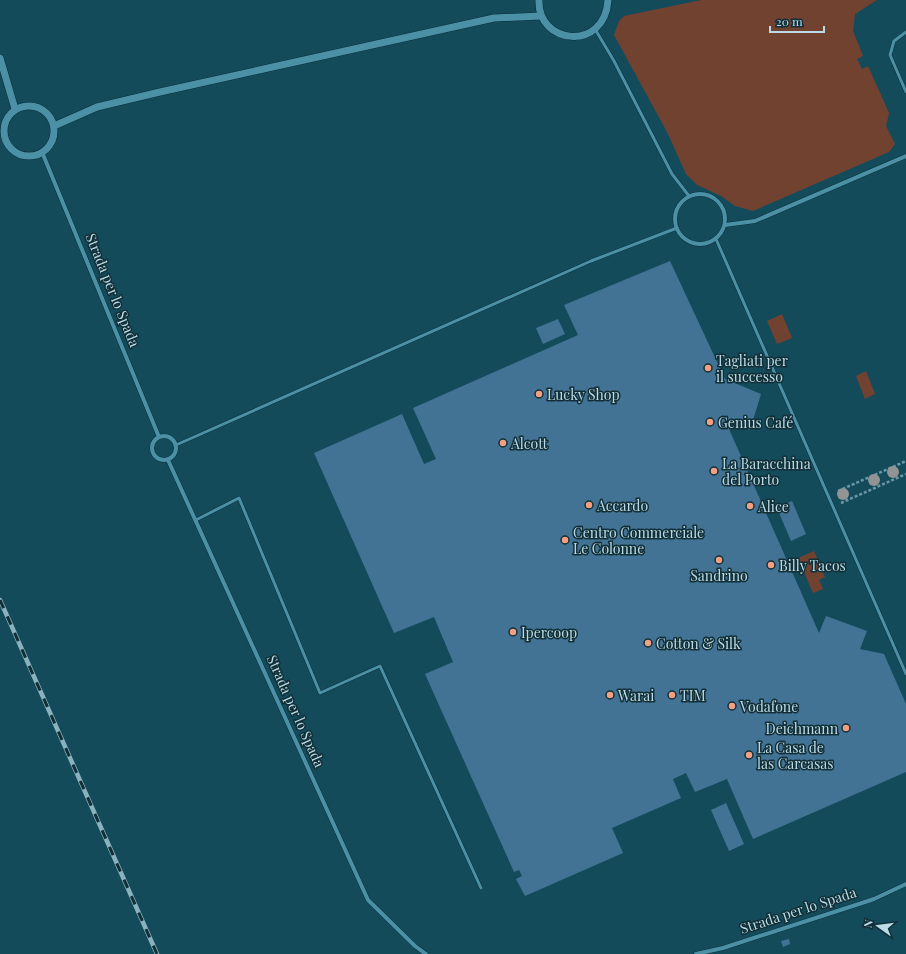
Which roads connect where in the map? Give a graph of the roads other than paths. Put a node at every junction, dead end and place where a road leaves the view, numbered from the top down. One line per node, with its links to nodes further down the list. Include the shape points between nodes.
1 (539, 0): 3 (street)
2 (608, 0): 4 (street, via 607,11)
3 (541, 16): 4 (street, via 555,32 565,36 586,35); 9 (street, via 494,18 160,92 97,107)
4 (595, 29): 12 (lane, via 672,174)
5 (906, 32): 7 (lane, via 894,40 890,56)
6 (0, 58): 8 (street)
7 (906, 92)
8 (15, 109): 9 (street, via 23,105 40,107 49,115); 10 (street, via 9,114 3,129 7,144 12,150 27,156)
9 (54, 126): 10 (street, via 52,141)
10 (42, 152): 16 (street, Strada per lo Spada)
11 (906, 156): 13 (street, via 755,221)
12 (689, 196): 13 (street, via 705,194 713,197 723,209); 14 (street, via 678,206 675,221)
13 (725, 225): 15 (street)
14 (677, 228): 15 (street, via 680,235 694,244 709,243); 17 (lane, via 591,262)
15 (716, 239): 20 (lane)
16 (159, 437): 17 (street, via 170,437); 18 (street, via 152,446 153,453 156,458)
17 (176, 445): 18 (street, via 175,454)
18 (168, 460): 19 (street, Strada per lo Spada)
19 (196, 520): 22 (lane, via 239,498 320,692 380,666); 23 (street, Strada per lo Spada, via 368,900 414,946)
20 (906, 674)
21 (906, 884): 24 (street, Strada per lo Spada, via 862,904)
22 (481, 888)
23 (426, 954)
24 (696, 954)

